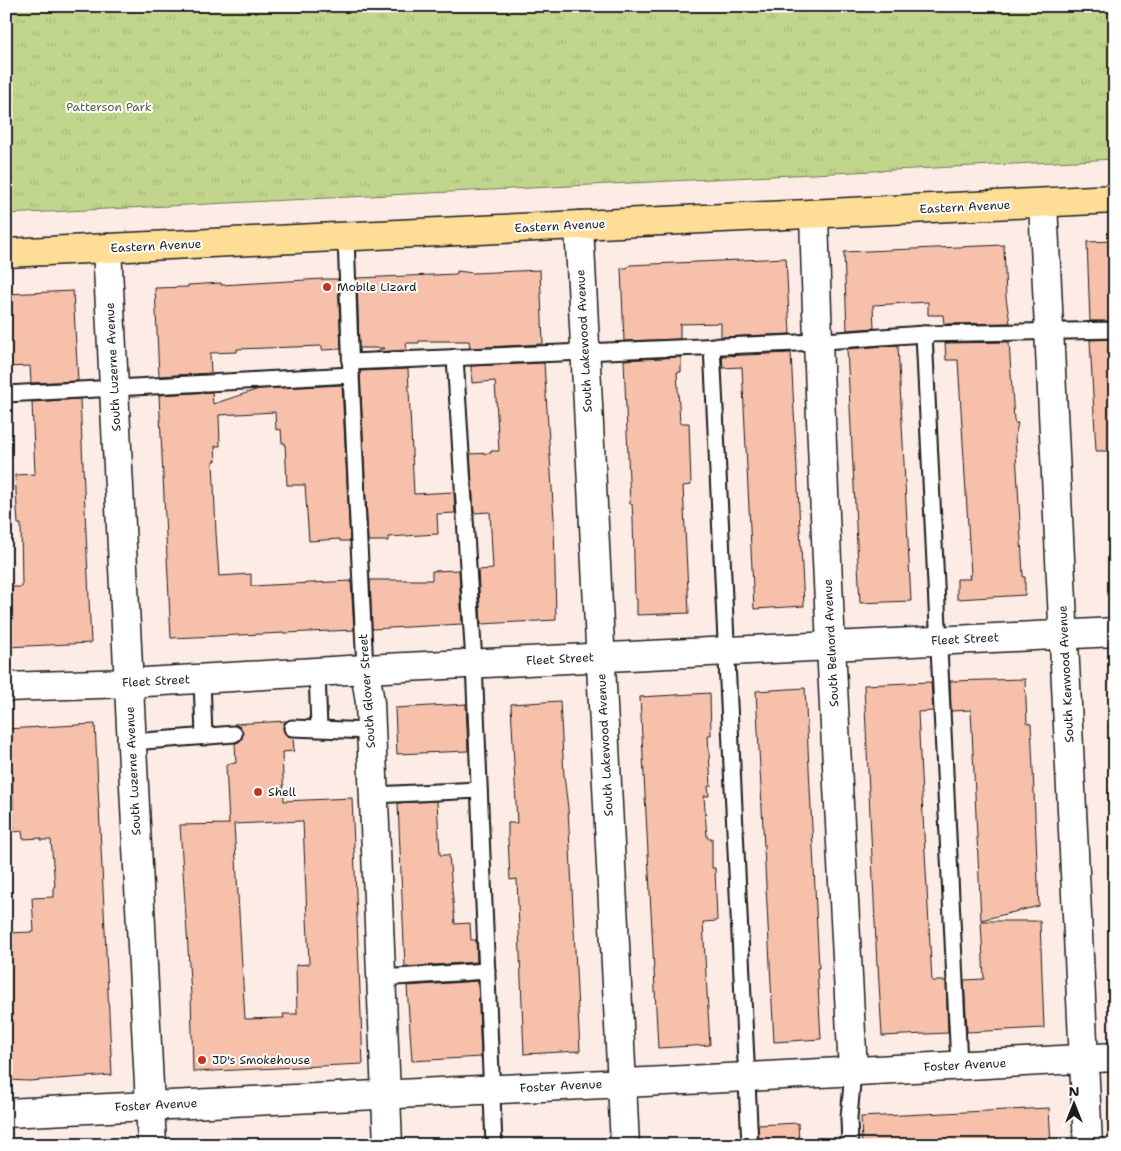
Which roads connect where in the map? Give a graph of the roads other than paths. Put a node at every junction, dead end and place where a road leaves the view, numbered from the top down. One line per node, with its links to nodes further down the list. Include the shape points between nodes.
1 (1115, 199): 2 (main road, Eastern Avenue)
2 (1043, 203): 3 (main road, Eastern Avenue); 9 (street, South Kenwood Avenue)
3 (814, 214): 4 (main road, Eastern Avenue); 11 (street, South Belnord Avenue)
4 (579, 226): 5 (main road, Eastern Avenue); 13 (street, South Lakewood Avenue)
5 (346, 236): 6 (main road, Eastern Avenue); 15 (lane, South Glover Street)
6 (107, 248): 7 (main road, Eastern Avenue); 16 (street, South Luzerne Avenue)
7 (6, 253)
8 (1115, 330): 9 (lane)
9 (1049, 331): 10 (lane); 19 (street, South Kenwood Avenue)
10 (924, 334): 11 (lane); 20 (lane)
11 (818, 342): 12 (lane); 21 (street, South Belnord Avenue)
12 (712, 346): 13 (lane); 22 (lane)
13 (585, 351): 14 (lane); 23 (street, South Lakewood Avenue)
14 (455, 357): 15 (lane); 24 (lane)
15 (350, 368): 16 (lane); 25 (lane, South Glover Street)
16 (114, 388): 17 (lane); 28 (street, South Luzerne Avenue)
17 (6, 394)
18 (1115, 632): 19 (street, Fleet Street)
19 (1064, 634): 20 (street, Fleet Street); 41 (street, South Kenwood Avenue)
20 (938, 640): 21 (street, Fleet Street); 42 (lane)
21 (831, 646): 22 (street, Fleet Street); 43 (street, South Belnord Avenue)
22 (727, 651): 23 (street, Fleet Street); 44 (lane)
23 (600, 657): 24 (street, Fleet Street); 45 (street, South Lakewood Avenue)
24 (474, 663): 25 (street, Fleet Street); 36 (lane)
25 (365, 669): 26 (street, Fleet Street); 32 (street, South Glover Street)
26 (317, 672): 27 (street, Fleet Street); 31 (lane)
27 (202, 679): 28 (street, Fleet Street); 34 (lane)
28 (129, 684): 29 (street, Fleet Street); 35 (street, South Luzerne Avenue)
29 (6, 688)
30 (292, 728): 31 (lane)
31 (320, 728): 32 (lane)
32 (371, 731): 37 (street, South Glover Street)
33 (234, 734): 34 (lane)
34 (204, 736): 35 (lane)
35 (132, 742): 48 (street, South Luzerne Avenue)
36 (479, 790): 37 (lane); 38 (lane)
37 (374, 795): 39 (street, South Glover Street)
38 (487, 972): 39 (lane); 46 (lane)
39 (381, 978): 47 (street, South Glover Street)
40 (1115, 1057): 41 (street, Foster Avenue)
41 (1084, 1058): 42 (street, Foster Avenue); 56 (street, South Kenwood Avenue)
42 (959, 1065): 43 (street, Foster Avenue)
43 (853, 1071): 44 (street, Foster Avenue); 55 (lane)
44 (747, 1077): 45 (street, Foster Avenue); 54 (lane)
45 (622, 1083): 46 (street, Foster Avenue); 53 (street, South Lakewood Avenue)
46 (491, 1089): 47 (street, Foster Avenue); 52 (lane)
47 (386, 1094): 48 (street, Foster Avenue); 51 (street, South Glover Street)
48 (150, 1106): 49 (street, Foster Avenue); 50 (street, South Luzerne Avenue)
49 (6, 1113)
50 (152, 1145)
51 (388, 1145)
52 (494, 1145)
53 (625, 1145)
54 (750, 1145)
55 (850, 1145)
56 (1088, 1145)

